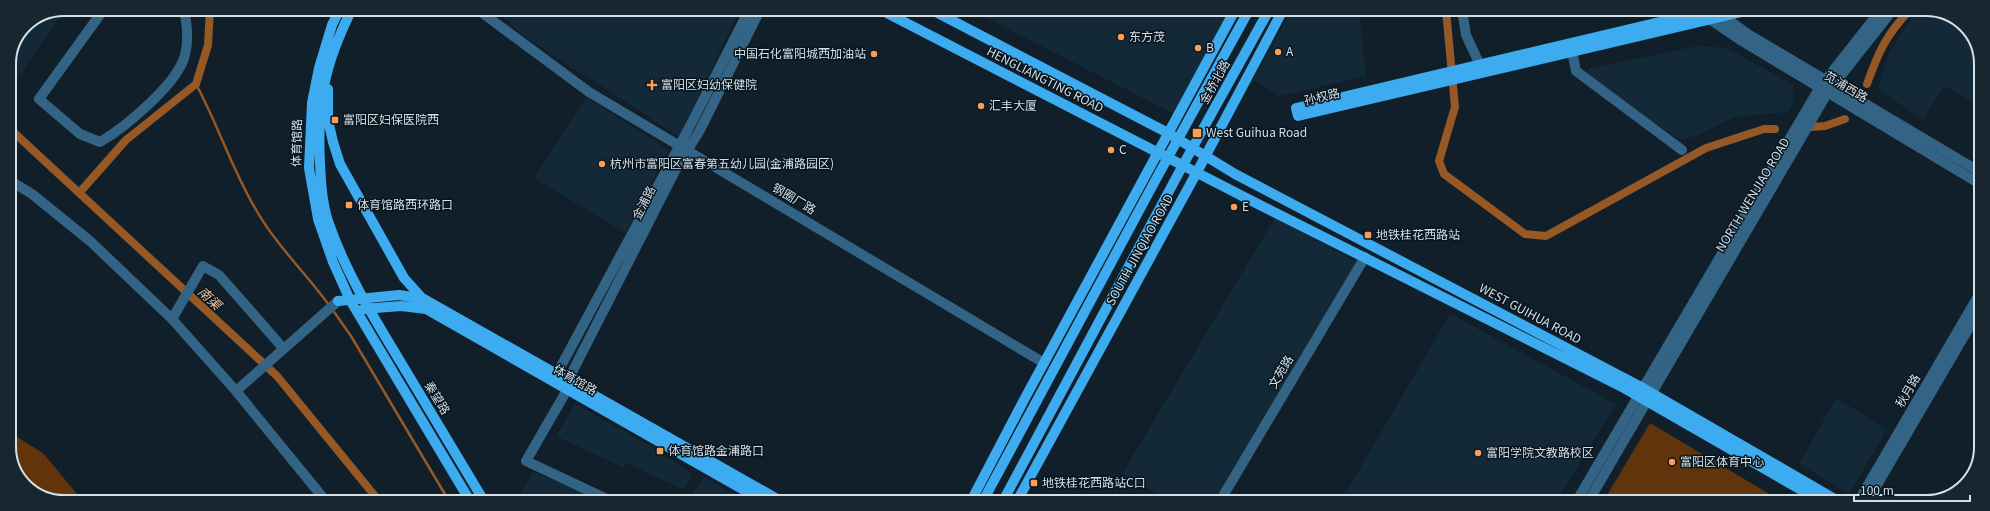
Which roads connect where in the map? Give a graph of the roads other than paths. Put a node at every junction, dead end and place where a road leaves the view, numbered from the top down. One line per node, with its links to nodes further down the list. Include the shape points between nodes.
1 (99, 16): 2 (street, via 39,99 80,134 100,142 116,133 158,95 176,74 185,57 187,41)
2 (185, 16)
3 (336, 16): 42 (main road, 体育馆路, via 321,61 312,103 309,168 318,219)
4 (348, 16): 22 (main road, 体育馆路)
5 (486, 16): 29 (street, 钢圈厂路, via 589,92)
6 (746, 16): 29 (street, 金浦路)
7 (757, 16): 29 (street, 金浦路)
8 (893, 16): 32 (main road, HENGLIANGTING ROAD)
9 (944, 16): 27 (main road, HENGLIANGTING ROAD)
10 (1231, 16): 27 (main road, 金桥北路)
11 (1246, 16): 28 (main road, 金桥北路)
12 (1266, 16): 30 (main road, 金桥北路)
13 (1280, 16): 33 (main road, SOUTH JINQIAO ROAD)
14 (1463, 16): 23 (street, via 1466,35)
15 (1690, 16): 23 (main road, 孙权路)
16 (1693, 16): 21 (main road, 孙权路)
17 (1707, 16): 26 (street, 苋浦西路, via 1742,41)
18 (1724, 16): 26 (street, 苋浦西路)
19 (1875, 16): 26 (street, NORTH WENJIAO ROAD)
20 (1888, 16): 26 (street, NORTH WENJIAO ROAD)
21 (1572, 51): 24 (main road, 孙权路); 31 (street, via 1576,71)
22 (330, 62): 41 (main road, 体育馆路, via 322,91 318,131 322,192 328,220); 45 (main road, 体育馆路, via 328,120 340,164 404,278)
23 (1480, 65): 24 (main road, 孙权路)
24 (1471, 71): 25 (main road, 孙权路)
25 (1444, 78): 25 (main road, 孙权路, via 1296,108 1298,116)
26 (1827, 85): 36 (street, 苋浦西路); 38 (street, 苋浦西路); 55 (street, NORTH WENJIAO ROAD)
27 (1168, 133): 28 (main road, HENGLIANGTING ROAD); 32 (main road)
28 (1178, 139): 30 (main road, HENGLIANGTING ROAD); 34 (main road, 金桥北路)
29 (683, 148): 51 (street, 钢圈厂路); 52 (street, 金浦路); 53 (street, 金浦路, via 675,171)
30 (1194, 148): 33 (main road, HENGLIANGTING ROAD); 35 (main road, 金桥北路)
31 (1682, 150)
32 (1158, 153): 34 (main road, HENGLIANGTING ROAD); 51 (main road)
33 (1205, 156): 37 (main road, SOUTH JINQIAO ROAD); 55 (main road, WEST GUIHUA ROAD)
34 (1168, 158): 35 (main road, HENGLIANGTING ROAD); 59 (main road, SOUTH JINQIAO ROAD)
35 (1183, 166): 37 (main road, HENGLIANGTING ROAD); 57 (main road, SOUTH JINQIAO ROAD)
36 (1974, 169)
37 (1197, 172): 40 (main road, WEST GUIHUA ROAD); 56 (main road, SOUTH JINQIAO ROAD)
38 (1974, 180)
39 (16, 184): 48 (street, via 32,194 90,241)
40 (1365, 257): 55 (main road, WEST GUIHUA ROAD); 70 (street, 文苑路)
41 (362, 298): 42 (main road, 体育馆路); 45 (main road, 体育馆路, via 413,296); 46 (main road, 体育馆路)
42 (350, 300): 43 (main road, 体育馆路); 47 (main road, 体育馆路)
43 (337, 302): 47 (main road, 体育馆路); 50 (street)
44 (1974, 303): 75 (street, 秋月路)
45 (425, 304): 46 (main road, 体育馆路); 52 (main road, 体育馆路)
46 (368, 308): 47 (main road, 体育馆路); 62 (main road, 秦望路)
47 (355, 309): 61 (main road, 秦望路)
48 (172, 319): 50 (street, via 203,266 219,275); 54 (street)
49 (1974, 319): 76 (street, 秋月路)
50 (280, 352): 54 (street)
51 (1044, 363): 58 (main road)
52 (554, 378): 53 (main road, 体育馆路)
53 (566, 386): 63 (street, 金浦路, via 526,461); 64 (main road, 体育馆路); 65 (main road, 体育馆路)
54 (236, 391): 60 (street)
55 (1645, 394): 71 (street); 72 (street); 73 (main road, WEST GUIHUA ROAD); 74 (main road, WEST GUIHUA ROAD)
56 (1071, 402): 57 (main road); 69 (main road, SOUTH JINQIAO ROAD)
57 (1051, 413): 68 (main road, SOUTH JINQIAO ROAD)
58 (1014, 420): 59 (main road); 66 (main road)
59 (1014, 444): 67 (main road, SOUTH JINQIAO ROAD)
60 (321, 495)
61 (466, 495)
62 (480, 495)
63 (597, 495)
64 (753, 495)
65 (770, 495)
66 (974, 495)
67 (986, 495)
68 (1006, 495)
69 (1021, 495)
70 (1224, 495)
71 (1580, 495)
72 (1592, 495)
73 (1811, 495)
74 (1827, 495)
75 (1862, 495)
76 (1871, 495)

